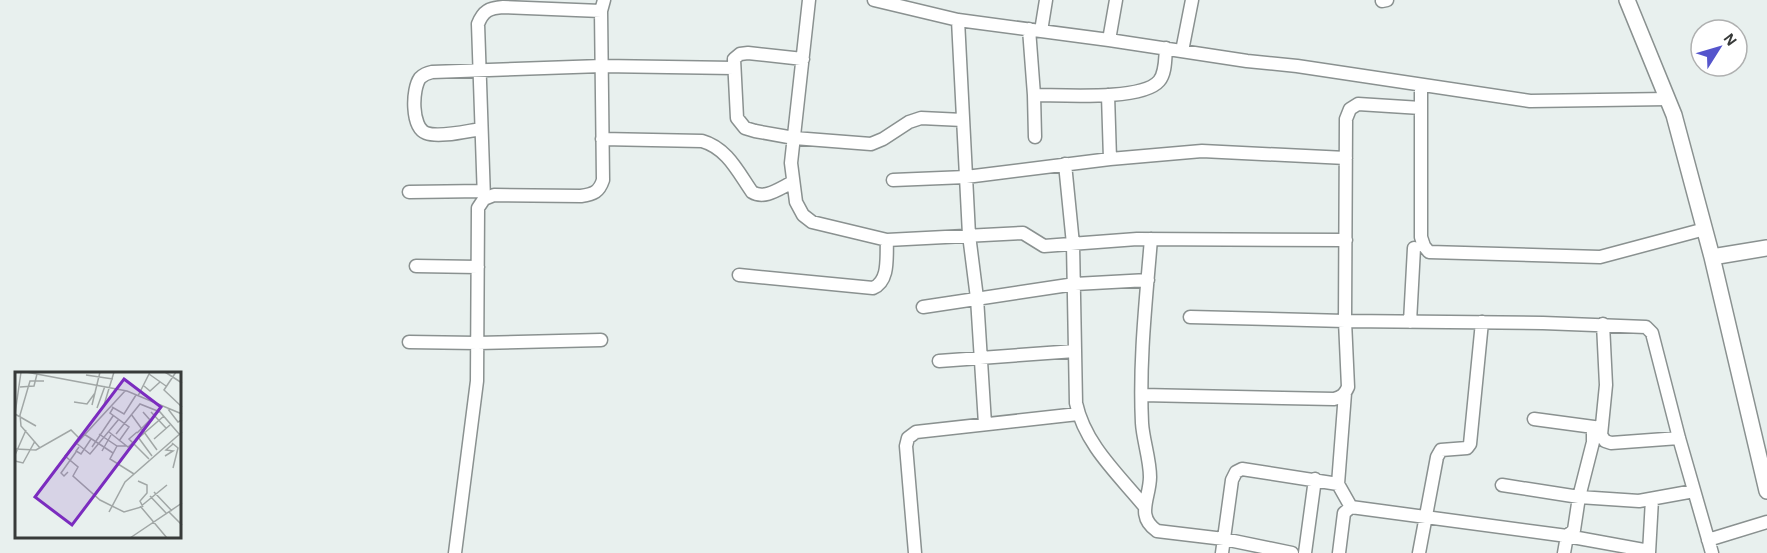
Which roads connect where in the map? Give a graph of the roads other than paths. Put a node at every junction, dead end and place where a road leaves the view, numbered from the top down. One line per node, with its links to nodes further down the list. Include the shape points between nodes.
1 (809, 0): 13 (street)
2 (878, 0): 8 (street)
3 (1046, 0): 9 (street)
4 (1116, 0): 10 (street)
5 (1192, 0): 12 (street)
6 (1627, 0): 20 (street)
7 (603, 5): 14 (street); 16 (street, via 491,8 482,14 478,24)
8 (957, 20): 9 (street); 22 (street)
9 (1035, 30): 10 (street); 18 (street)
10 (1109, 40): 11 (street)
11 (1166, 48): 12 (street); 19 (street, via 1158,82)
12 (1182, 51): 17 (street)
13 (803, 59): 15 (street, via 740,54 734,59); 25 (street)
14 (602, 66): 15 (street); 16 (street); 26 (street)
15 (734, 68): 25 (street, via 737,118 745,128)
16 (479, 70): 23 (street); 23 (street, via 424,74 416,90 415,119 418,128 426,133)
17 (1421, 86): 20 (street, via 1530,101); 21 (street)
18 (1034, 94): 19 (street); 24 (street)
19 (1108, 95): 28 (street)
20 (1668, 99): 35 (street)
21 (1421, 108): 27 (street, via 1358,104 1350,109 1346,119); 35 (street, via 1421,237 1429,252 1600,257)
22 (963, 120): 25 (street, via 921,118 871,144); 30 (street)
23 (482, 129): 34 (street)
24 (1035, 137)
25 (794, 138): 32 (street)
26 (602, 139): 32 (street, via 714,144 758,196); 34 (street, via 603,180 593,194)
27 (1346, 158): 28 (street, via 1217,151); 39 (street)
28 (1110, 159): 29 (street)
29 (1065, 165): 30 (street); 40 (street)
30 (966, 177): 31 (street); 36 (street)
31 (893, 180)
32 (793, 182): 38 (street, via 796,202 812,222)
33 (410, 192): 34 (street)
34 (483, 195): 45 (street, via 478,208)
35 (1705, 229): 43 (street)
36 (969, 235): 38 (street); 40 (street, via 1023,233 1044,246); 49 (street)
37 (1151, 239): 39 (street); 40 (street); 47 (street)
38 (887, 240): 46 (street, via 884,278 873,288)
39 (1346, 240): 52 (street)
40 (1073, 244): 48 (street)
41 (1414, 248): 53 (street)
42 (1767, 248): 43 (street)
43 (1712, 257): 73 (street)
44 (416, 266): 45 (street)
45 (478, 267): 58 (street)
46 (739, 275)
47 (1148, 280): 48 (street); 63 (street)
48 (1075, 284): 49 (street); 59 (street)
49 (977, 298): 50 (street); 60 (street)
50 (923, 307)
51 (1190, 317): 52 (street)
52 (1345, 321): 53 (street); 62 (street)
53 (1410, 321): 54 (street)
54 (1482, 322): 55 (street); 78 (street, via 1470,444 1467,448 1441,450)
55 (1604, 324): 67 (street, via 1606,385); 68 (street, via 1639,325 1652,333)
56 (601, 340): 58 (street)
57 (409, 342): 58 (street)
58 (477, 343): 84 (street, via 476,400)
59 (1076, 351): 60 (street); 64 (street)
60 (981, 358): 61 (street); 66 (street)
61 (939, 361)
62 (1345, 393): 63 (street, via 1334,399); 70 (street)
63 (1142, 395): 76 (street, via 1150,476)
64 (1078, 414): 66 (street); 76 (street, via 1099,453)
65 (1534, 419): 67 (street)
66 (985, 424): 85 (street, via 916,432 908,438)
67 (1597, 427): 68 (street, via 1605,441 1611,443); 74 (street)
68 (1679, 438): 72 (street)
69 (1315, 479): 70 (street); 81 (street, via 1242,469 1236,472); 88 (street)
70 (1338, 484): 77 (street)
71 (1502, 485): 74 (street)
72 (1694, 490): 75 (street); 82 (street)
73 (1767, 491)
74 (1579, 497): 75 (street); 80 (street, via 1574,530)
75 (1652, 499): 83 (street)
76 (1145, 507): 81 (street, via 1148,525 1156,531)
77 (1351, 507): 78 (street); 89 (street, via 1344,513)
78 (1426, 517): 80 (street); 90 (street)
79 (1767, 522): 82 (street)
80 (1568, 536): 83 (street); 91 (street)
81 (1224, 539): 86 (street); 87 (street)
82 (1710, 547)
83 (1649, 552)
84 (455, 553)
85 (915, 553)
86 (1222, 553)
87 (1292, 553)
88 (1305, 553)
89 (1339, 553)
90 (1419, 553)
91 (1564, 553)

